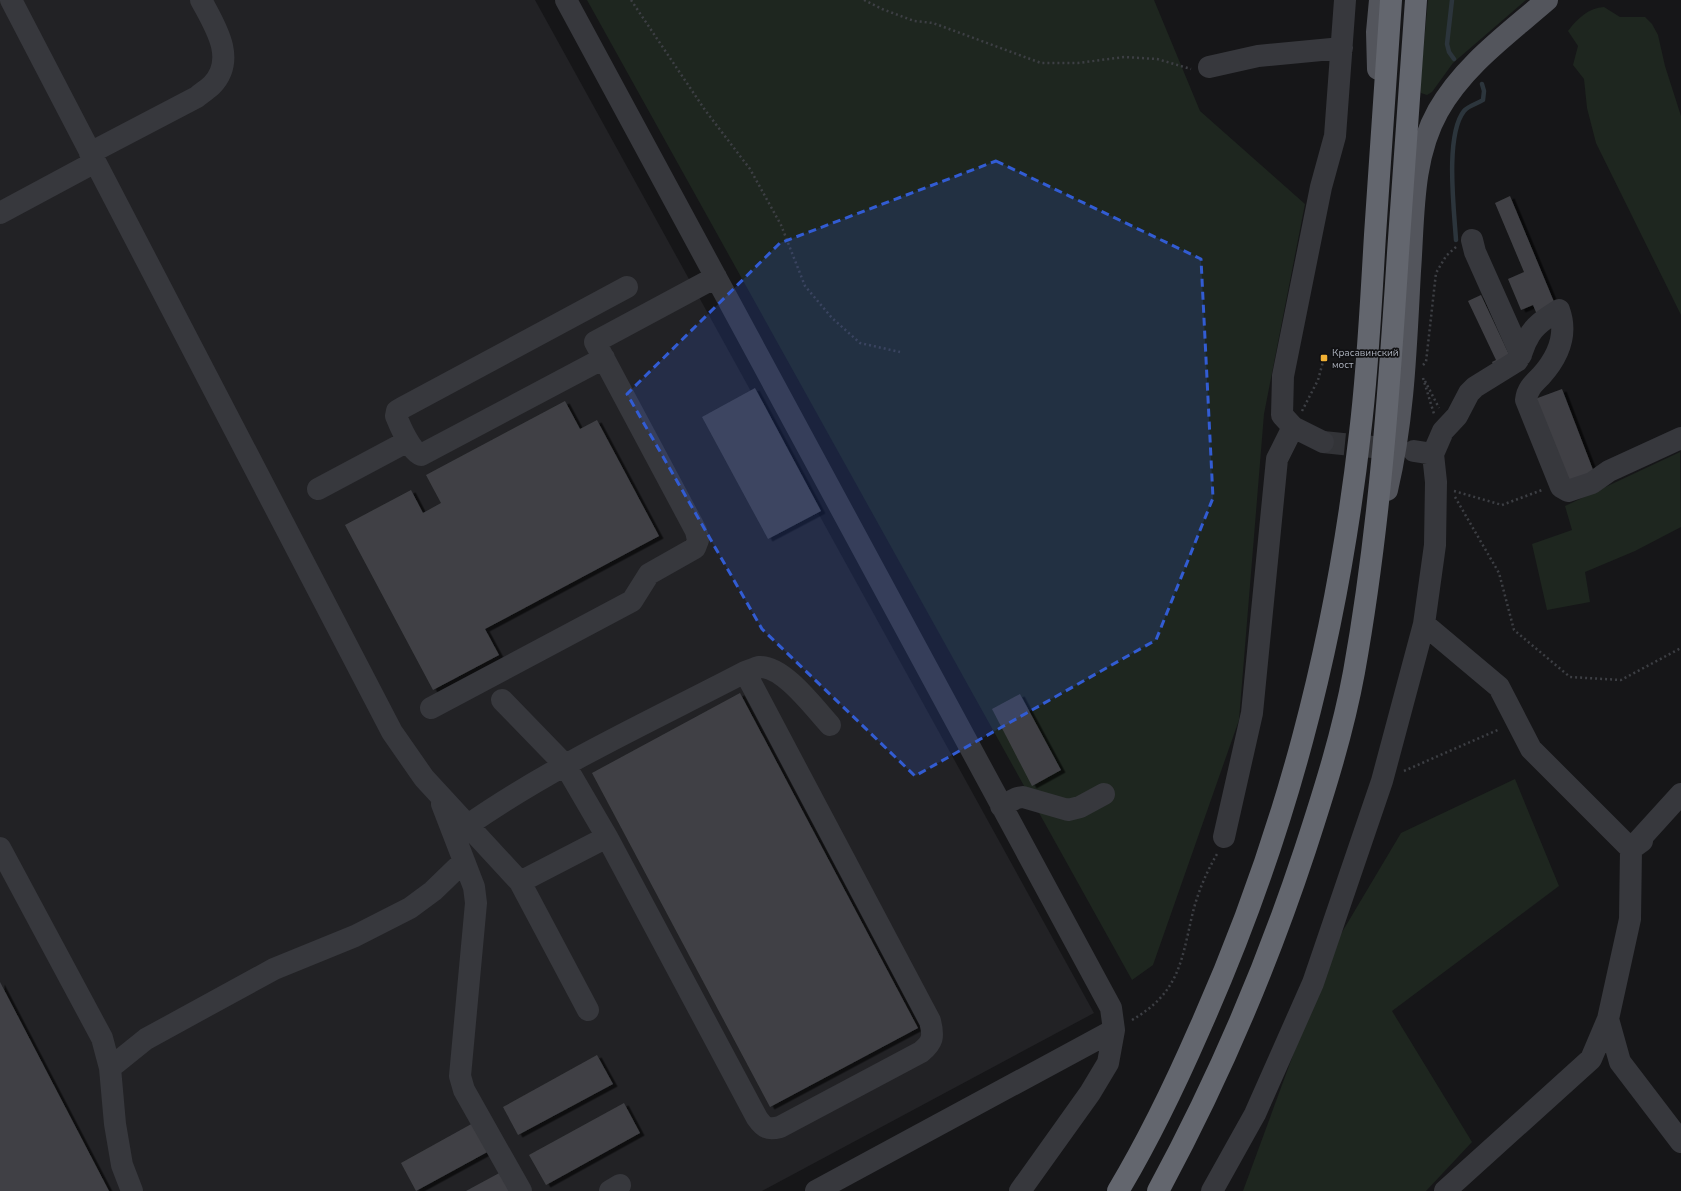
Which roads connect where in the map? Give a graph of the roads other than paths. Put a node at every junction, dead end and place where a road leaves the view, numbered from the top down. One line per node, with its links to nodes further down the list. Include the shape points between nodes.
1 (10, 0): 11 (street)
2 (201, 0): 11 (street, via 218,30 224,52 221,69 212,85 197,97)
3 (566, 0): 16 (street)
4 (1344, 0): 9 (street)
5 (1380, 0): 12 (main road, via 1377,32)
6 (1391, 0): 12 (highway)
7 (1416, 0): 13 (highway)
8 (1547, 0): 17 (main road, via 1464,74 1434,118 1422,151 1416,184)
9 (1342, 48): 10 (street, via 1258,56); 22 (street, via 1335,136 1321,187 1283,376 1282,415)
10 (1209, 68)
11 (93, 158): 14 (street); 34 (street, via 392,732 424,778)
12 (1380, 160): 55 (highway, via 1369,338 1360,433 1337,592 1306,733 1259,882 1221,982 1166,1102)
13 (1402, 200): 17 (main road); 27 (highway)
14 (0, 213)
15 (1472, 240): 21 (street)
16 (716, 277): 20 (street); 37 (street)
17 (1410, 280): 27 (main road, via 1400,421)
18 (627, 287): 19 (street)
19 (579, 313): 20 (street); 24 (street, via 397,411 396,416)
20 (599, 350): 24 (street, via 426,453 416,454); 31 (street, via 696,531 698,540 695,548 649,574 632,600)
21 (1521, 355): 23 (street, via 1534,328 1559,310 1563,321 1563,338 1551,362 1529,389 1526,400 1559,484 1568,491 1592,483 1609,471); 28 (street, via 1512,366 1469,393 1457,416 1433,442 1436,489 1435,545)
22 (1293, 427): 25 (street); 41 (street, via 1277,460 1252,713)
23 (1681, 438)
24 (408, 441): 26 (street)
25 (1323, 442)
26 (318, 489)
27 (1374, 542): 56 (highway, via 1352,681 1338,742 1305,849 1250,1000 1204,1101)
28 (1424, 624): 43 (street, via 1499,687 1531,749); 57 (street, via 1382,781 1313,984 1255,1114)
29 (745, 672): 32 (street, via 760,667 774,670 788,680); 33 (street); 40 (street, via 930,1021 933,1033 930,1045 780,1126 771,1129 764,1127)
30 (502, 700): 33 (street)
31 (431, 708)
32 (830, 725)
33 (565, 766): 39 (street, via 501,802); 40 (street)
34 (438, 793): 39 (street); 44 (street)
35 (1104, 794): 37 (street, via 1080,807 1068,810 1023,797)
36 (1681, 794): 43 (street)
37 (1001, 806): 48 (street, via 1111,1008)
38 (1681, 817): 43 (street)
39 (468, 825): 45 (street)
40 (607, 837): 45 (street)
41 (1224, 837)
42 (0, 848): 49 (street, via 102,1038)
43 (1631, 849): 47 (street, via 1630,918)
44 (464, 861): 49 (street, via 433,891 410,908 355,936 274,969 146,1039); 52 (street, via 474,887 476,903 460,1076 464,1090)
45 (520, 882): 46 (street)
46 (588, 1010)
47 (1608, 1019): 50 (street, via 1620,1062); 58 (street, via 1591,1059)
48 (1114, 1030): 53 (street); 54 (street, via 1108,1063 1090,1093)
49 (110, 1068): 51 (street, via 117,1138 122,1165)
50 (1681, 1142)
51 (132, 1191)
52 (521, 1191)
53 (816, 1191)
54 (1020, 1191)
55 (1118, 1191)
56 (1158, 1191)
57 (1212, 1191)
58 (1445, 1191)

